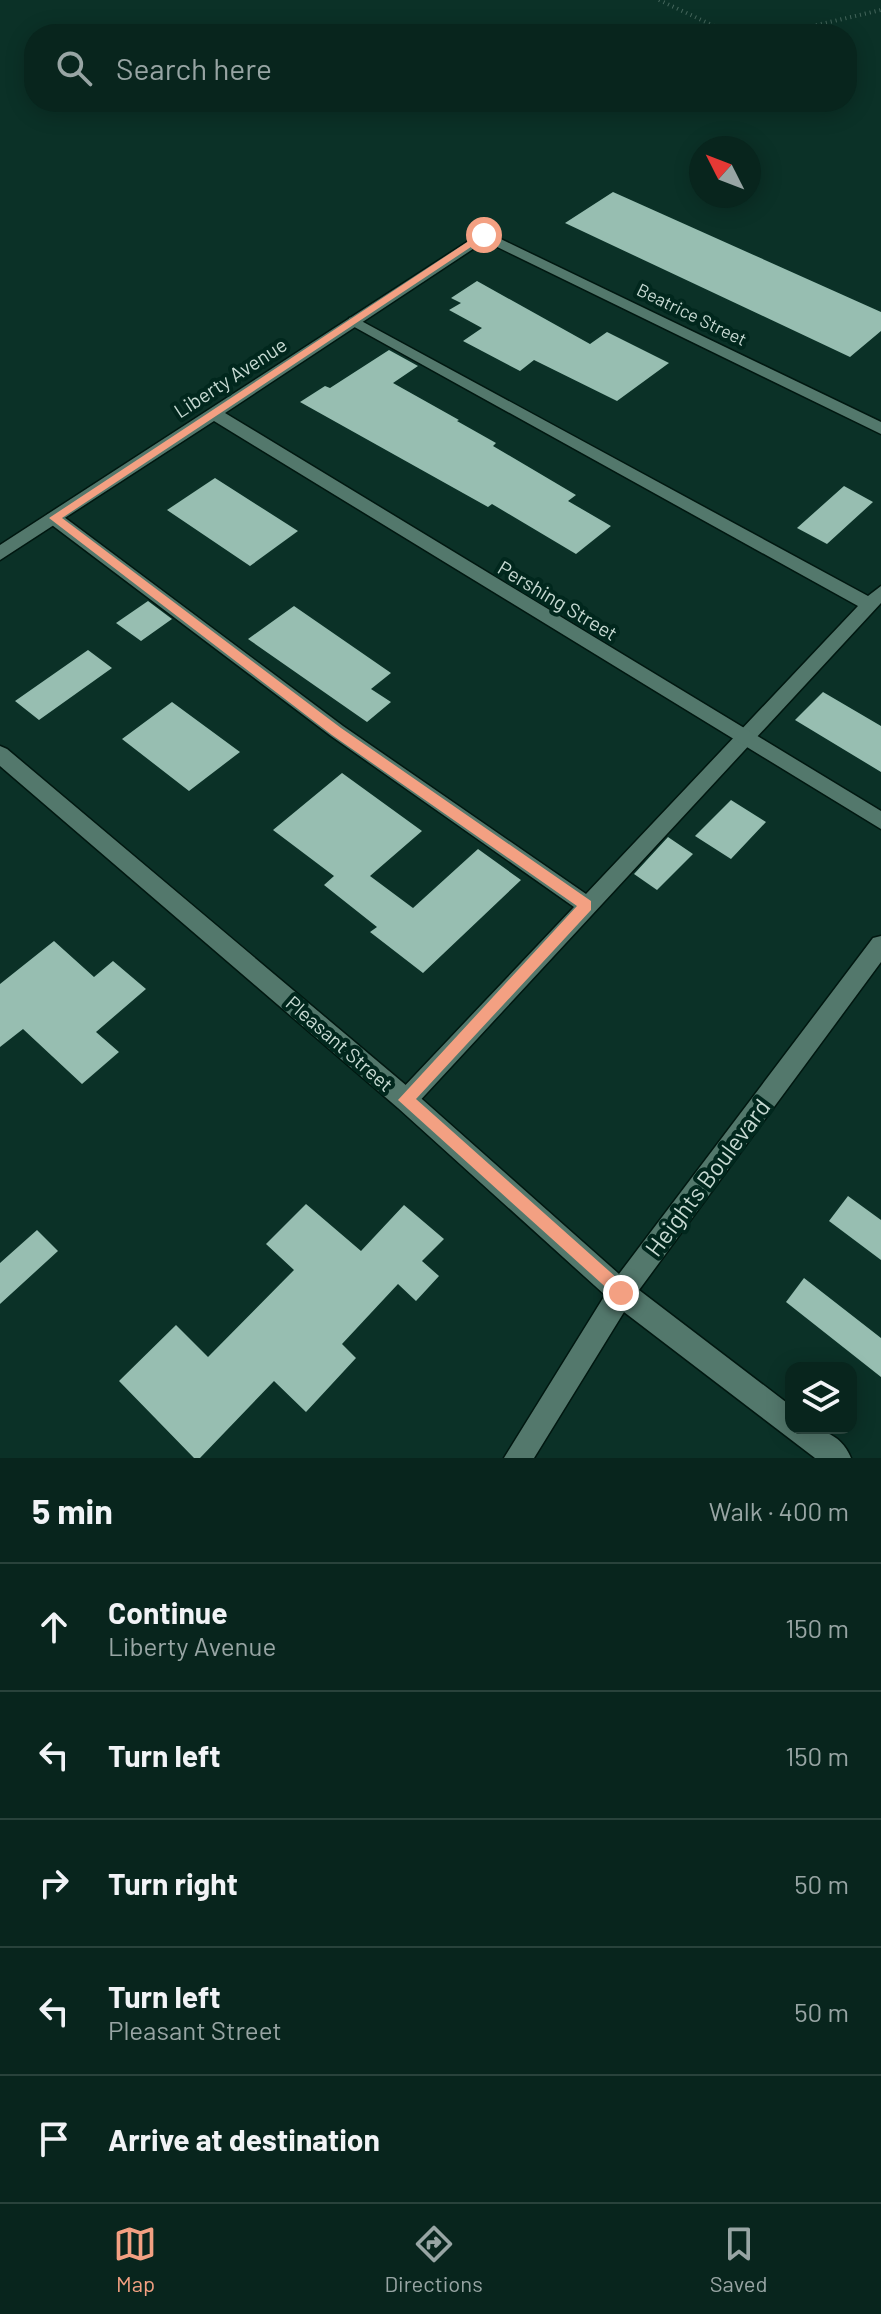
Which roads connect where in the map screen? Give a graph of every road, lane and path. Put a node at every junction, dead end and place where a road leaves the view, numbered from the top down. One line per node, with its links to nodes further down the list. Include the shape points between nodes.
1 (659, 0): 3 (path)
2 (881, 10): 4 (path)
3 (710, 24)
4 (821, 24)
5 (484, 235): 6 (street, Liberty Avenue); 8 (street, Beatrice Street)
6 (354, 321): 7 (street, Liberty Avenue); 11 (lane)
7 (214, 414): 9 (street, Liberty Avenue); 12 (street, Pershing Street)
8 (881, 429)
9 (54, 518): 10 (street, Liberty Avenue); 15 (lane, via 337,731)
10 (0, 554)
11 (875, 598): 12 (lane)
12 (742, 738): 14 (street, Pershing Street); 15 (lane)
13 (0, 754): 17 (street, Pleasant Street)
14 (881, 821)
15 (586, 905): 17 (lane)
16 (881, 945): 18 (street, Heights Boulevard)
17 (406, 1100): 18 (street, Pleasant Street)
18 (621, 1293): 19 (street, Pleasant Street); 21 (street, Heights Boulevard)
19 (785, 1418)
20 (806, 1434): 22 (street)
21 (518, 1458)
22 (837, 1458)

